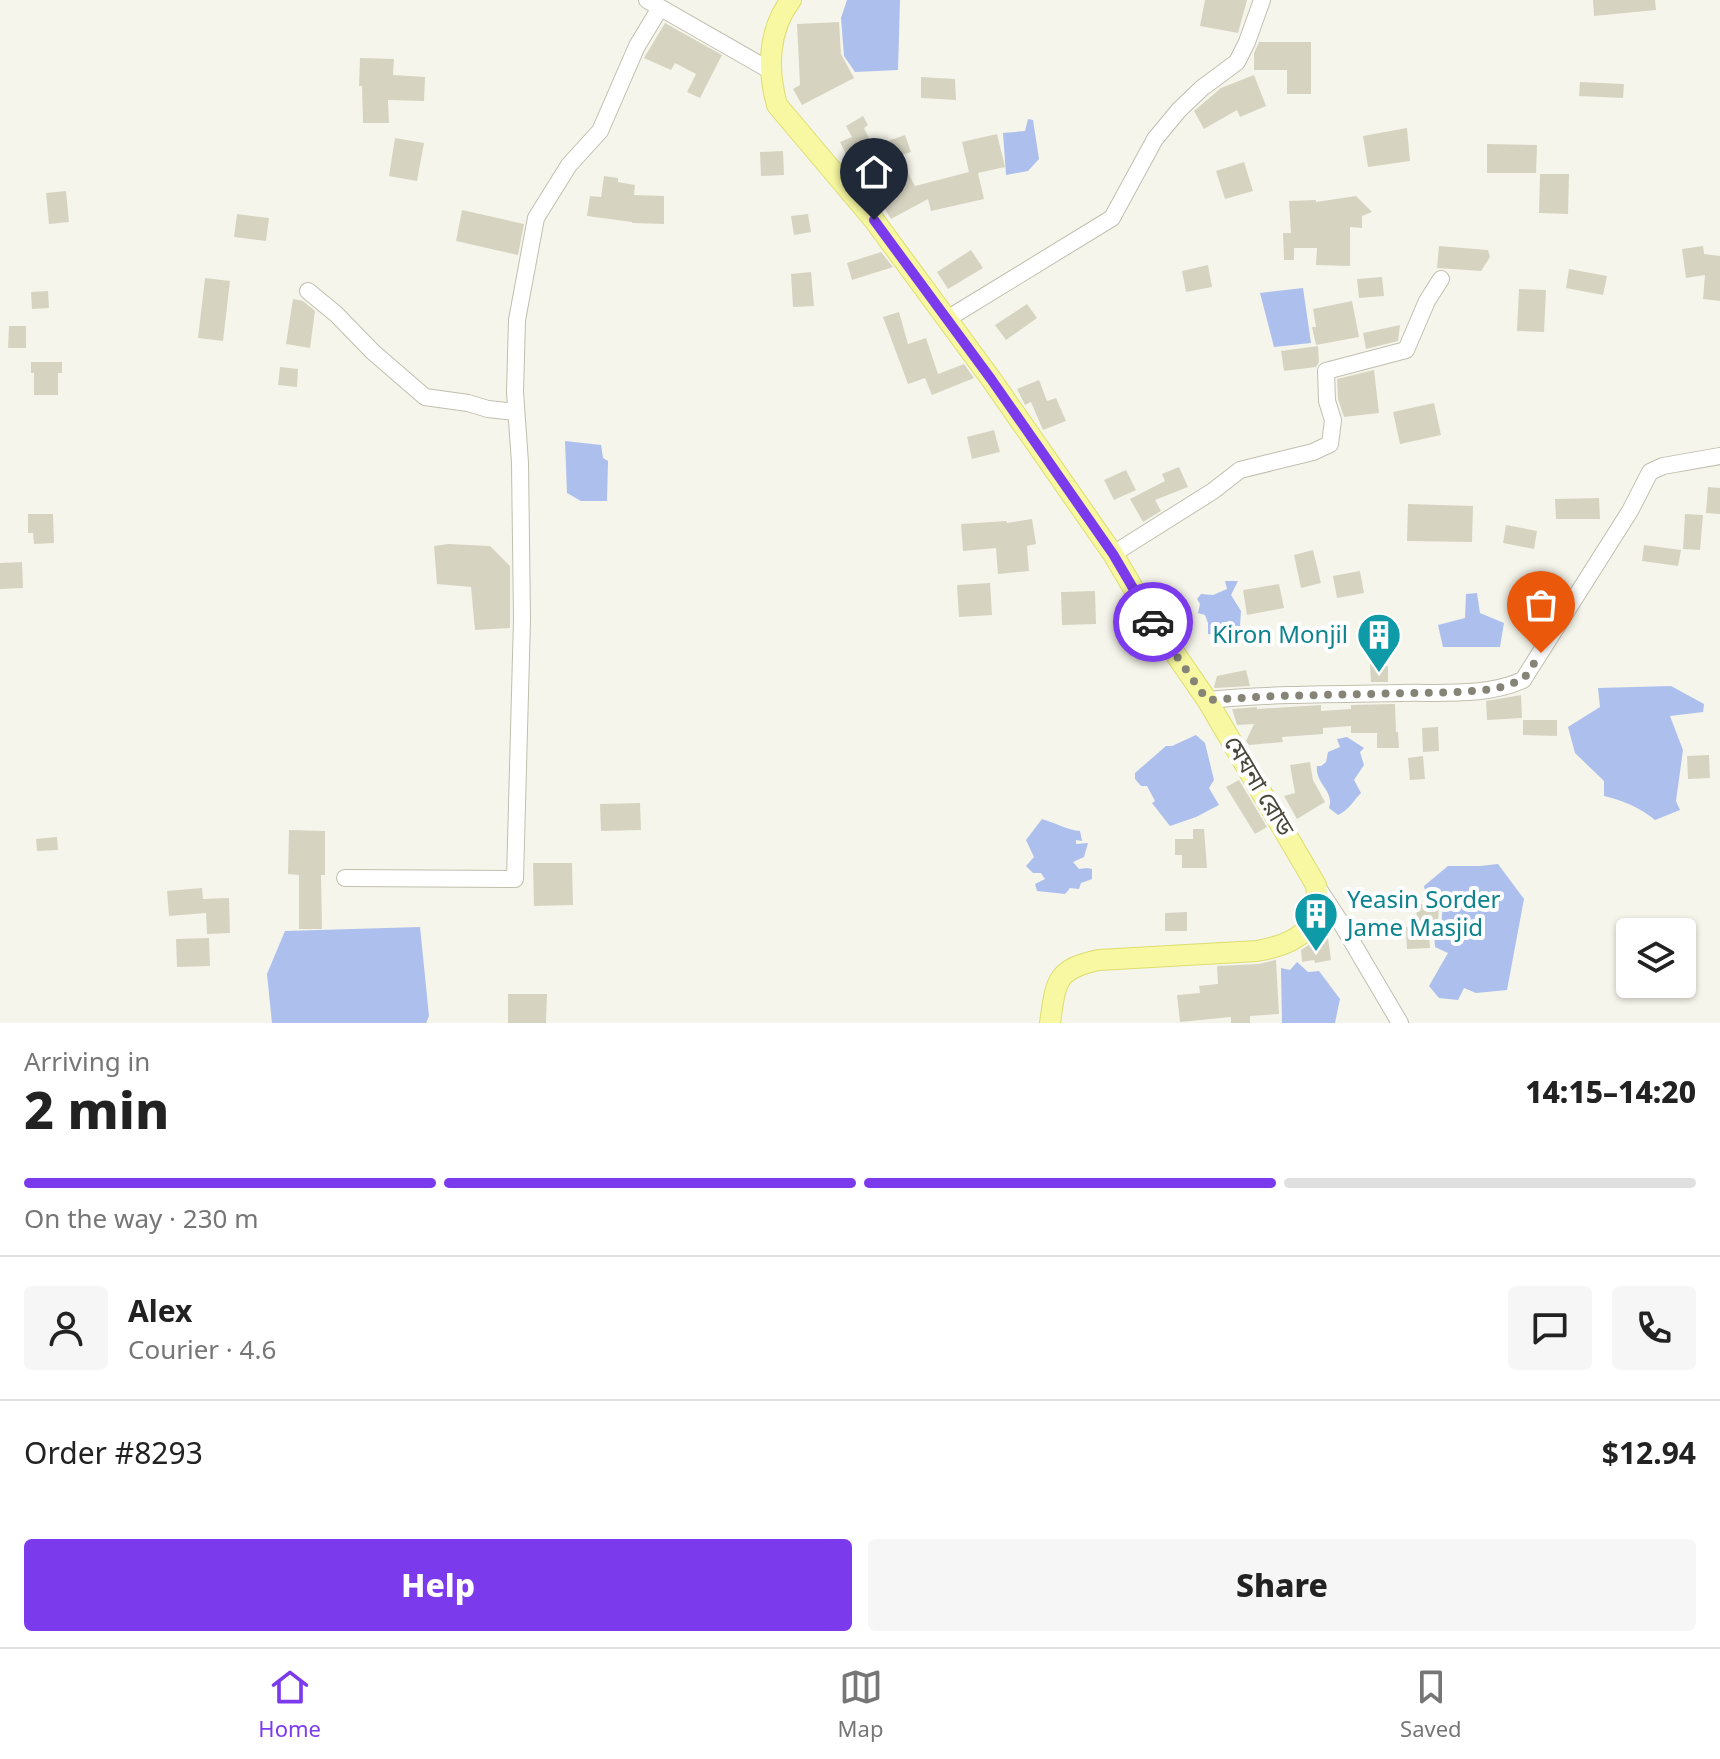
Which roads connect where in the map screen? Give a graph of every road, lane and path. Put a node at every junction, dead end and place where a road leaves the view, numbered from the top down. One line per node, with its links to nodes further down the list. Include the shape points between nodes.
1 (791, 0): 4 (main road, মেঘনা রোড, via 776,25)
2 (1262, 0): 7 (street, via 1237,62 1202,88 1163,129 1112,218)
3 (653, 4): 4 (street); 8 (street, via 600,131 569,165 536,218 517,320)
4 (771, 71): 7 (main road, মেঘনা রোড, via 777,105 874,220)
5 (1441, 279): 10 (street, via 1406,350 1326,371 1333,420 1330,444 1240,470)
6 (308, 291): 8 (street, via 425,397)
7 (947, 319): 10 (main road, মেঘনা রোড)
8 (516, 412): 12 (street, via 522,619 515,879)
9 (1720, 456): 11 (street, via 1650,472 1523,680 1461,692)
10 (1113, 554): 11 (main road, মেঘনা রোড)
11 (1207, 700): 13 (main road, মেঘনা রোড)
12 (345, 878)
13 (1316, 885): 14 (main road, via 1318,900 1310,925 1272,949 1099,960 1067,971 1055,991); 15 (street)
14 (1050, 1023)
15 (1400, 1023)

